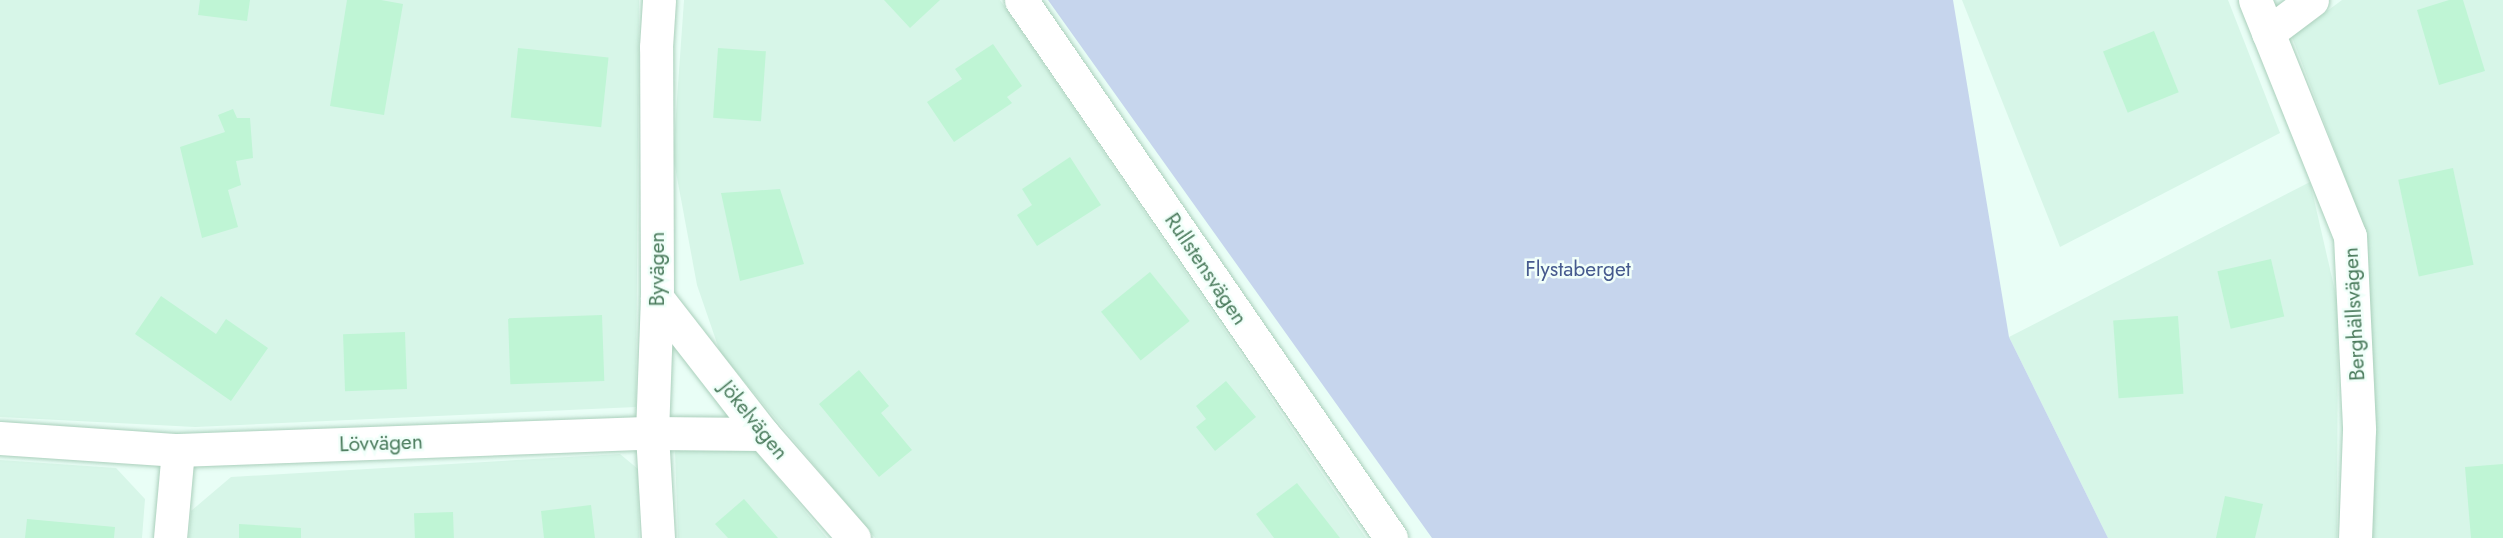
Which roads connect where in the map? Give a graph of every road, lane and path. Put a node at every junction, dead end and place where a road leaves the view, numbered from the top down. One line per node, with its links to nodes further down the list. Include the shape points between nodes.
1 (659, 0): 6 (street, Byvägen)
2 (1021, 0): 14 (street, Rullstensvägen)
3 (2255, 0): 5 (street, Berghällsvägen)
4 (2312, 0): 5 (street)
5 (2268, 33): 15 (street, Berghällsvägen, via 2350,236 2359,430)
6 (657, 298): 7 (street, Byvägen); 8 (street, Jökelvägen)
7 (652, 433): 8 (street, Lövvägen); 10 (street, Lövvägen); 12 (street, Byvägen)
8 (763, 434): 13 (street, Jökelvägen)
9 (0, 438): 10 (street, Lövvägen)
10 (178, 450): 11 (street)
11 (170, 538)
12 (658, 538)
13 (854, 538)
14 (1391, 538)
15 (2355, 538)

